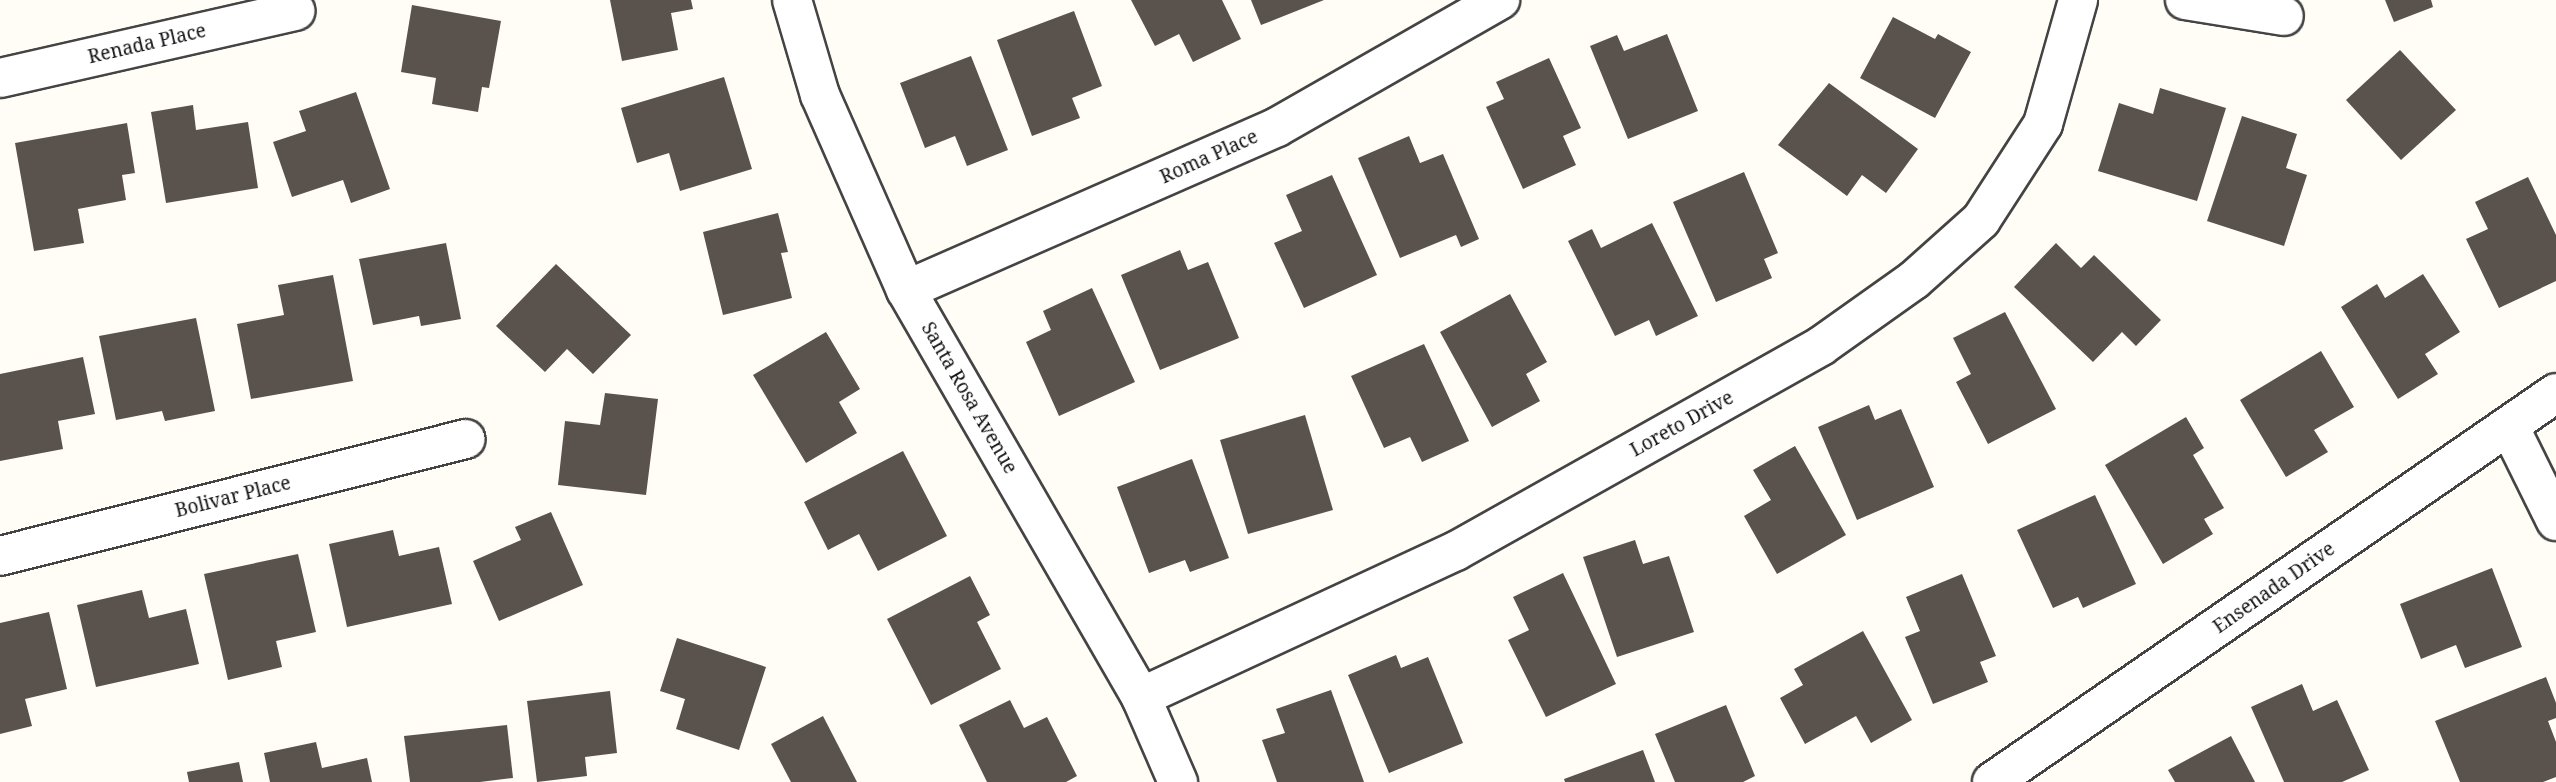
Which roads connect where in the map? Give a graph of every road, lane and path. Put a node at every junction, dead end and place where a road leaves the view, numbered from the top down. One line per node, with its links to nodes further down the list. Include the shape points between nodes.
1 (792, 0): 8 (street, Santa Rosa Avenue, via 820,95)
2 (1500, 0): 8 (street, Roma Place, via 1277,127)
3 (2078, 0): 14 (street, Loreto Drive, via 2043,124 1980,220 1914,279 1821,346 1456,551)
4 (2185, 0): 6 (street)
5 (295, 11): 7 (street, Renada Place)
6 (2284, 16)
7 (0, 78)
8 (906, 290): 14 (street, Santa Rosa Avenue)
9 (2556, 393): 10 (street, Ensenada Drive)
10 (2509, 426): 12 (street); 16 (street, Ensenada Drive)
11 (466, 439): 13 (street, Bolivar Place)
12 (2556, 521)
13 (0, 555)
14 (1141, 697): 15 (street, Santa Rosa Avenue)
15 (1178, 782)
16 (1992, 782)

